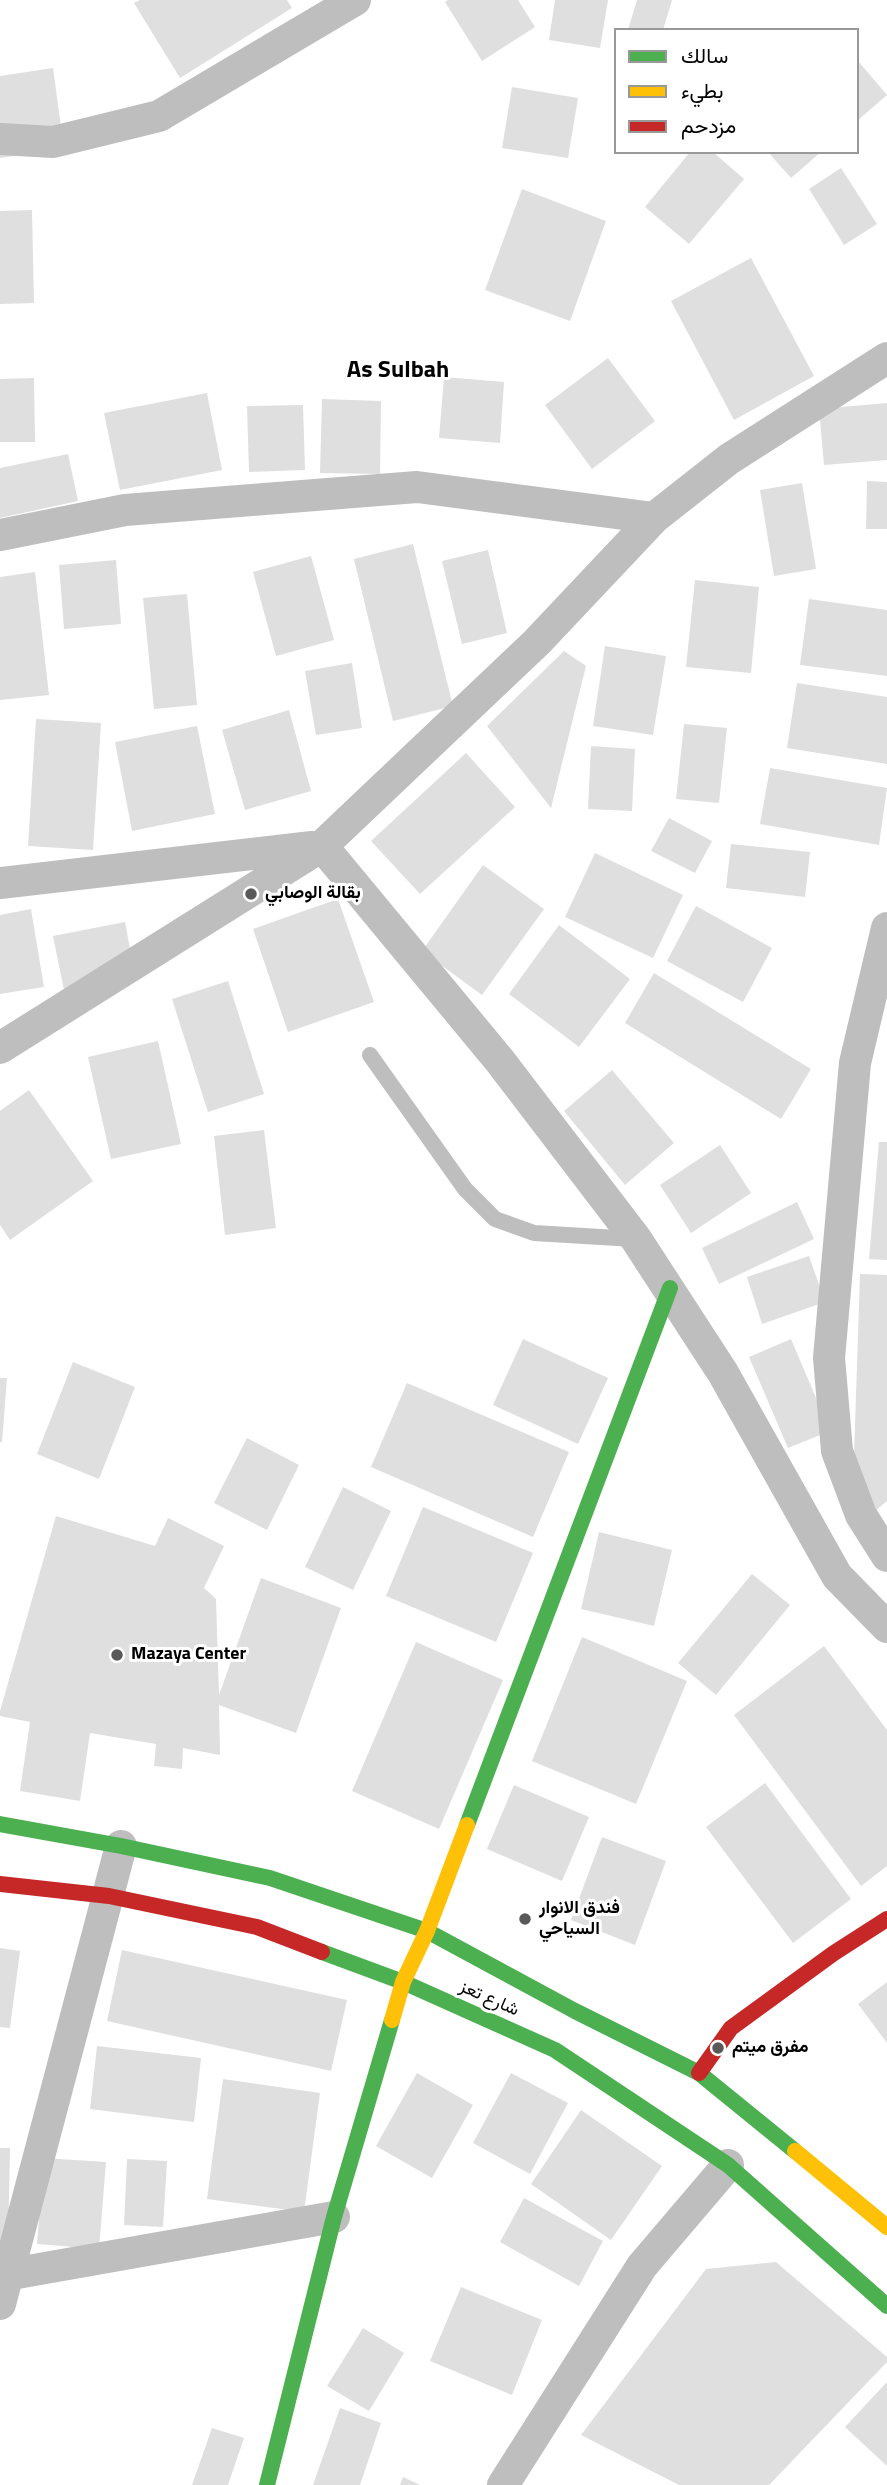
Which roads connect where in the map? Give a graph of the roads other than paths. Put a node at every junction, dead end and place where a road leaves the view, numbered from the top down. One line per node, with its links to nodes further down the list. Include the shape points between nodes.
1 (355, 0): 2 (street, via 159,116 53,142)
2 (0, 139)
3 (887, 358): 4 (street, via 730,459)
4 (654, 518): 5 (street, via 417,487 125,510); 6 (street, via 537,642)
5 (0, 535)
6 (322, 846): 7 (street); 9 (street); 11 (street, via 500,1061)
7 (0, 883)
8 (887, 928): 13 (street, via 855,1062 829,1358 837,1451 861,1516)
9 (0, 1048)
10 (370, 1055): 11 (lane, via 465,1189 495,1219 534,1233)
11 (636, 1239): 12 (street)
12 (670, 1288): 14 (street, via 837,1576); 20 (main road)
13 (887, 1556)
14 (887, 1627)
15 (0, 1824): 16 (main road, شارع تعز)
16 (121, 1846): 18 (street); 20 (main road, شارع تعز, via 270,1878)
17 (0, 1884): 18 (main road, شارع تعز)
18 (108, 1896): 21 (main road, شارع تعز, via 257,1927); 26 (street)
19 (887, 1919): 22 (main road, via 732,2028)
20 (427, 1931): 21 (main road); 22 (main road, شارع تعز)
21 (403, 1982): 23 (main road, شارع تعز, via 555,2050); 24 (main road)
22 (699, 2073): 25 (main road, شارع تعز)
23 (728, 2165): 27 (main road, شارع تعز); 29 (street, via 642,2266)
24 (334, 2217): 26 (street); 28 (main road)
25 (887, 2227)
26 (3, 2285)
27 (887, 2306)
28 (267, 2485)
29 (503, 2485)

